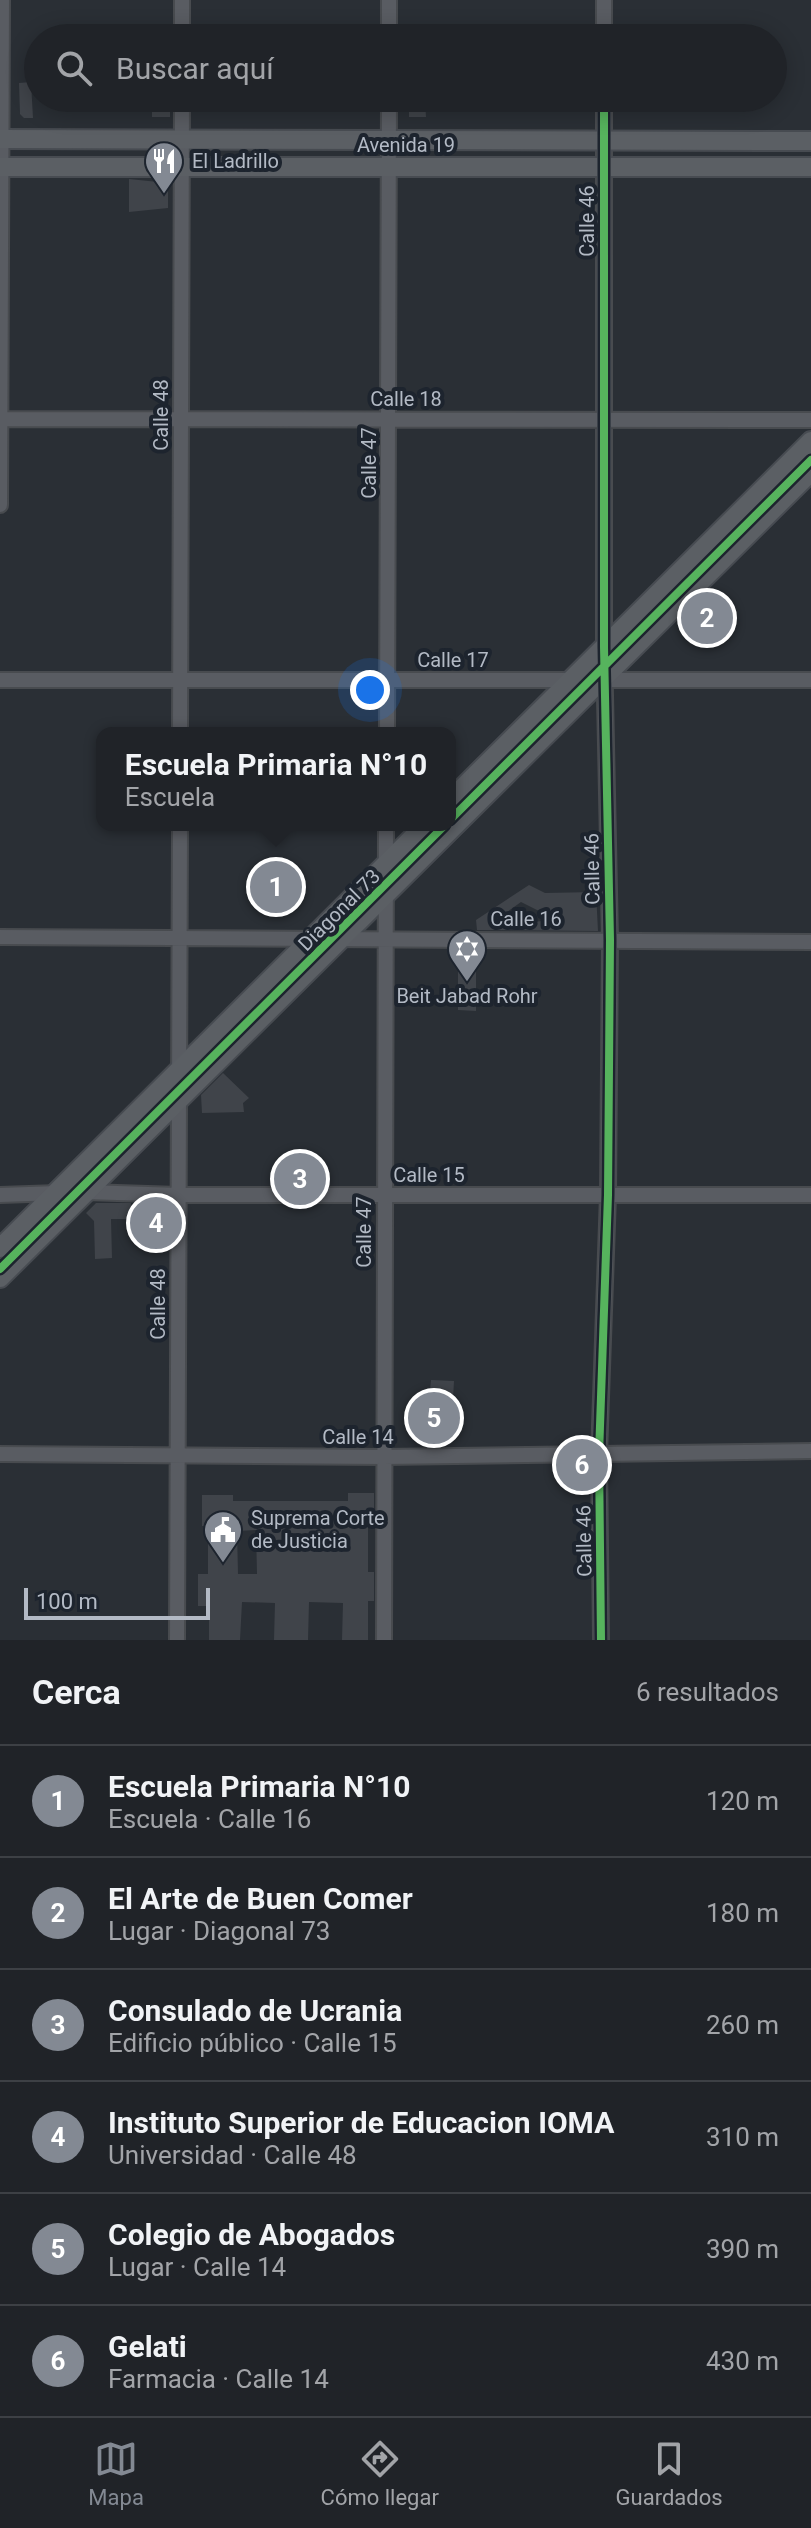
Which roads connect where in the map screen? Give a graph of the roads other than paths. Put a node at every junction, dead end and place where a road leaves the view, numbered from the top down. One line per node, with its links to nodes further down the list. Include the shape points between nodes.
1 (2, 0): 11 (street)
2 (182, 0): 5 (street)
3 (389, 0): 6 (street)
4 (604, 0): 7 (street)
5 (182, 24)
6 (389, 24)
7 (604, 24)
8 (182, 112): 12 (street, Calle 48)
9 (389, 112): 13 (street, Calle 47)
10 (604, 112): 14 (street, Calle 46)
11 (1, 139): 12 (main road, Avenida 19); 16 (street)
12 (182, 139): 13 (main road, Avenida 19); 17 (street, Calle 48)
13 (389, 139): 14 (main road, Avenida 19); 18 (street, Calle 47)
14 (604, 139): 15 (main road, Avenida 19); 19 (street, Calle 46)
15 (811, 141)
16 (1, 167): 17 (main road, Avenida 19); 21 (street)
17 (182, 167): 18 (main road, Avenida 19); 22 (street, Calle 48)
18 (389, 167): 19 (main road, Avenida 19); 23 (street, Calle 47)
19 (603, 167): 20 (main road, Avenida 19); 24 (street, Calle 46)
20 (811, 167)
21 (0, 419): 22 (street, Calle 18); 28 (street)
22 (181, 419): 23 (street, Calle 18); 33 (street, Calle 48)
23 (389, 419): 24 (street, Calle 18); 34 (street, Calle 47)
24 (602, 419): 25 (street, Calle 18); 29 (street, Calle 46)
25 (811, 420)
26 (811, 441): 29 (main road)
27 (811, 472): 30 (main road, Diagonal 73)
28 (0, 505)
29 (604, 647): 30 (street, Calle 46); 31 (main road)
30 (604, 678): 31 (street, Calle 17); 35 (street, Calle 17); 39 (main road, Diagonal 73); 51 (street, Calle 46)
31 (571, 679): 34 (street, Calle 17); 38 (main road)
32 (0, 680): 33 (street, Calle 17)
33 (180, 680): 34 (street, Calle 17); 36 (street, Calle 48)
34 (389, 680): 37 (street, Calle 47)
35 (811, 680)
36 (180, 727)
37 (387, 727)
38 (456, 794)
39 (456, 825)
40 (180, 831): 47 (street, Calle 48)
41 (386, 831): 44 (street, Calle 47)
42 (419, 831): 44 (main road, Diagonal 73)
43 (450, 831): 45 (main road, Diagonal 73)
44 (385, 866): 45 (street, Calle 47); 50 (main road, Diagonal 73)
45 (384, 896): 48 (main road, Diagonal 73); 49 (street, Calle 47)
46 (0, 937): 47 (street, Calle 16)
47 (179, 937): 50 (street, Calle 16); 53 (street, Calle 48)
48 (342, 938): 49 (street, Calle 16); 50 (street, Calle 16); 54 (main road, Diagonal 73)
49 (385, 938): 51 (street, Calle 16); 59 (street, Calle 47)
50 (311, 939): 53 (main road, Diagonal 73)
51 (610, 940): 52 (street, Calle 16); 60 (street, Calle 46)
52 (811, 942)
53 (181, 1069): 54 (street, Calle 48); 56 (main road, Diagonal 73)
54 (181, 1098): 55 (main road, Diagonal 73); 58 (street, Calle 48)
55 (87, 1192): 56 (street, Calle 15); 58 (street, Calle 15); 63 (main road, Diagonal 73)
56 (55, 1193): 57 (street, Calle 15); 62 (main road, Diagonal 73)
57 (0, 1195)
58 (178, 1195): 59 (street, Calle 15); 66 (street, Calle 48)
59 (384, 1195): 60 (street, Calle 15); 68 (street, Calle 47)
60 (608, 1195): 61 (street, Calle 15); 67 (street, Calle 46)
61 (811, 1195)
62 (0, 1248)
63 (0, 1278)
64 (811, 1451): 67 (street, Calle 14)
65 (0, 1454): 66 (street, Calle 14)
66 (177, 1455): 68 (street, Calle 14); 69 (street, Calle 48)
67 (599, 1455): 68 (street, Calle 14); 71 (street, Calle 46)
68 (384, 1457): 70 (street, Calle 47)
69 (177, 1640)
70 (384, 1640)
71 (601, 1640)

